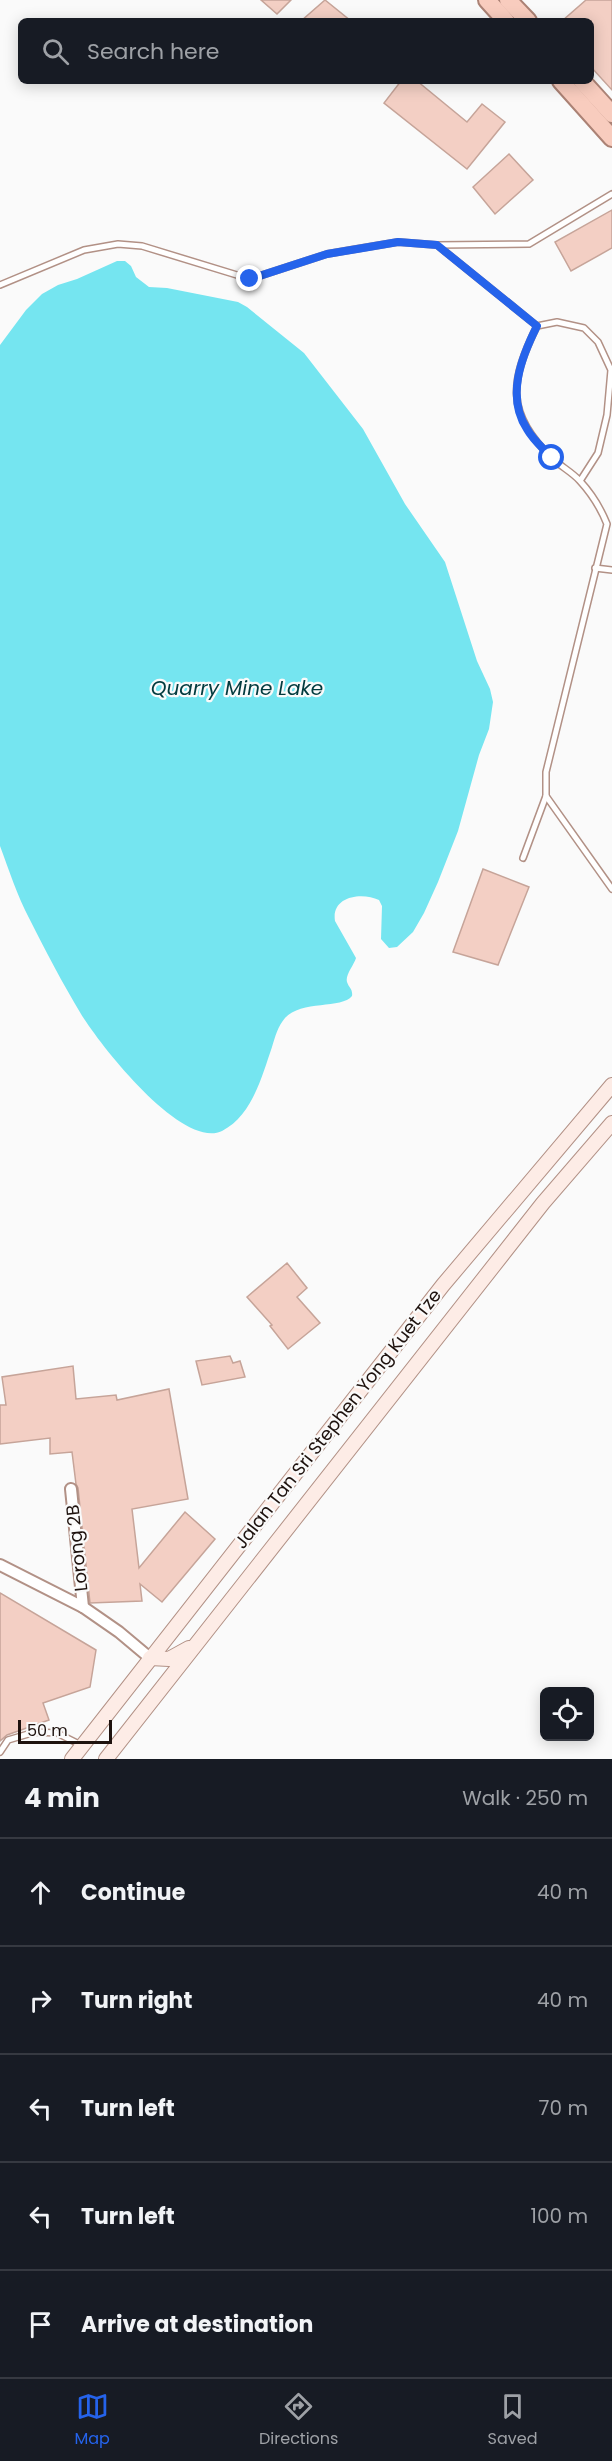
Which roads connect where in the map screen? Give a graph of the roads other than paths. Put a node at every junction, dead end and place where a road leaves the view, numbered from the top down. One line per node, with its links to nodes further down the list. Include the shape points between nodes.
1 (487, 0): 3 (highway)
2 (508, 0): 4 (highway)
3 (503, 18)
4 (525, 18)
5 (564, 84): 8 (highway)
6 (585, 84): 7 (highway)
7 (612, 114)
8 (612, 138)
9 (612, 194): 10 (lane, via 530,243)
10 (437, 245): 11 (lane, via 398,242 347,250 250,279 142,246 118,244 84,250); 12 (lane)
11 (0, 285)
12 (537, 326): 13 (lane, via 526,348 515,391 518,412 527,430); 13 (lane, via 557,322 584,328 598,342 611,370 607,415 598,453)
13 (580, 481): 14 (lane, via 607,524)
14 (595, 568): 15 (lane); 16 (lane, via 546,772)
15 (612, 570)
16 (546, 796): 17 (lane); 18 (lane)
17 (523, 858)
18 (612, 889)
19 (612, 1085): 25 (main road, Jalan Tan Sri Stephen Yong Kuet Tze, via 443,1285)
20 (612, 1123): 24 (main road, Jalan Tan Sri Stephen Yong Kuet Tze, via 536,1212)
21 (71, 1490): 23 (street, Lorong 2B)
22 (0, 1565): 23 (street)
23 (83, 1607): 25 (street)
24 (194, 1646): 25 (main road, via 169,1659); 29 (main road, Jalan Tan Sri Stephen Yong Kuet Tze)
25 (150, 1658): 26 (main road, Jalan Tan Sri Stephen Yong Kuet Tze)
26 (82, 1746): 27 (lane, via 57,1733 35,1732 8,1740); 28 (main road, Jalan Tan Sri Stephen Yong Kuet Tze)
27 (0, 1752)
28 (72, 1759)
29 (106, 1759)

